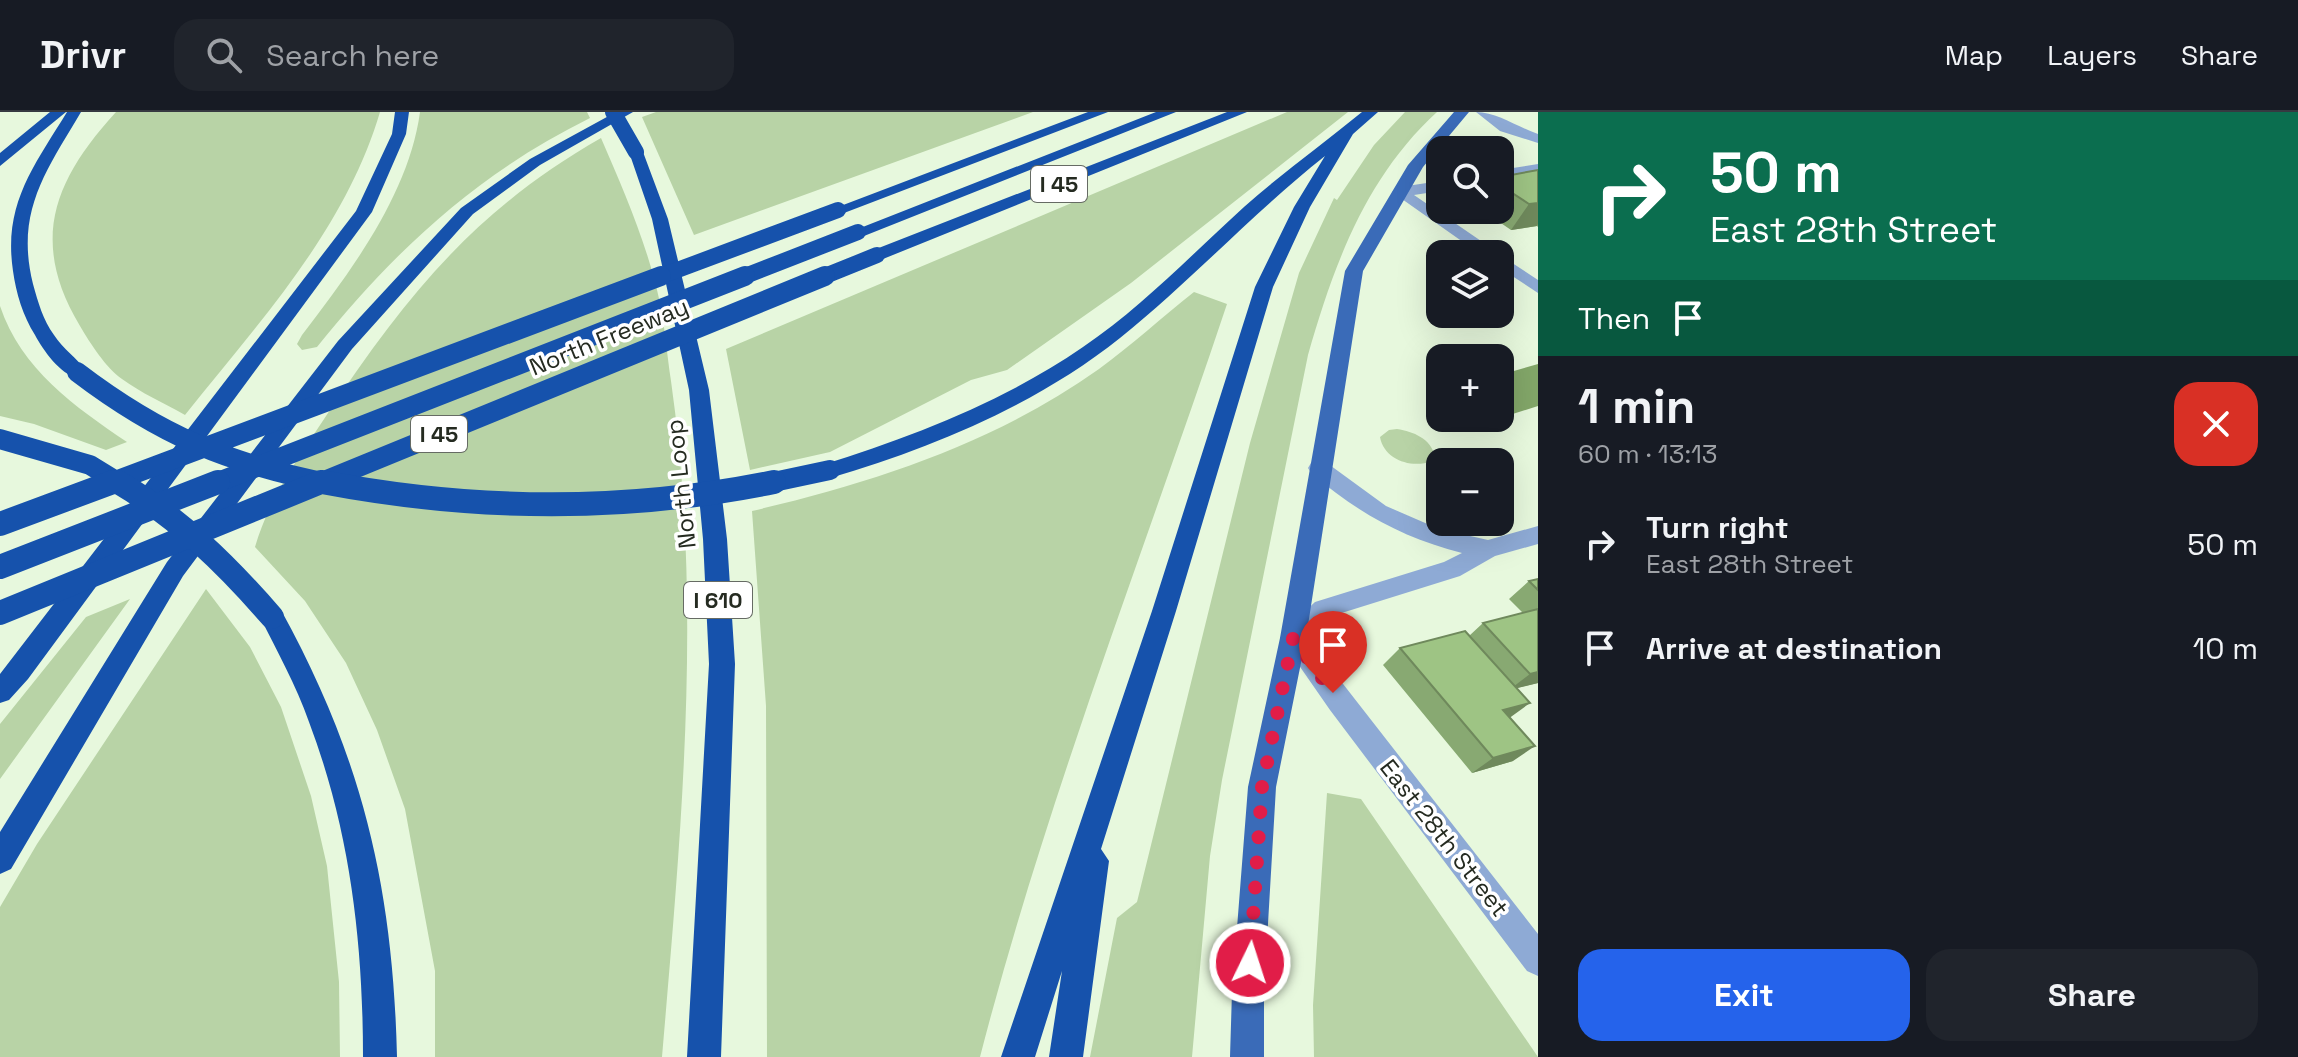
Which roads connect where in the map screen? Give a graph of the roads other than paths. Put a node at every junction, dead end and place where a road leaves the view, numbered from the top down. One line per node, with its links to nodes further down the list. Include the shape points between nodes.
1 (59, 112): 14 (highway)
2 (74, 112): 12 (highway, bridge, via 21,211 19,243 28,303 47,340 77,372 141,417 208,451 290,475 394,497 548,507 640,503 730,491 830,470 943,432 1067,367 1145,308 1251,209)
3 (402, 112): 30 (highway, via 399,134 364,212)
4 (613, 112): 35 (highway, North Loop / I 610, bridge, via 636,152 660,219 699,390 715,539 722,664)
5 (626, 112): 32 (highway, via 535,162 467,211 345,345 175,569)
6 (1101, 112): 24 (highway, North Freeway / I 45, bridge)
7 (1169, 112): 27 (highway, North Freeway, bridge)
8 (1240, 112): 28 (highway, North Freeway / I 45, bridge)
9 (1371, 112): 12 (highway)
10 (1462, 112): 18 (main road)
11 (1483, 112): 13 (street, via 1505,128)
12 (1347, 132): 31 (highway, via 1302,207 1264,287)
13 (1538, 139)
14 (0, 161)
15 (1538, 169): 16 (street)
16 (1514, 173)
17 (1426, 188): 18 (street)
18 (1400, 192): 19 (street); 23 (main road, via 1354,271)
19 (1470, 240)
20 (1514, 270): 21 (street)
21 (1538, 288)
22 (0, 439): 34 (highway, bridge, via 90,465 140,495 228,566 272,617 301,665 324,722 360,839 373,908)
23 (1319, 468): 26 (street, via 1377,514 1438,540); 29 (main road)
24 (0, 524)
25 (1538, 535): 26 (street)
26 (1488, 549): 29 (street, via 1452,569 1324,609)
27 (0, 567)
28 (0, 613)
29 (1293, 638): 33 (street, East 28th Street); 38 (main road, via 1262,787)
30 (0, 692)
31 (1102, 800): 36 (highway); 37 (highway)
32 (0, 859)
33 (1538, 960)
34 (380, 1057)
35 (704, 1057)
36 (1018, 1057)
37 (1066, 1057)
38 (1247, 1057)

